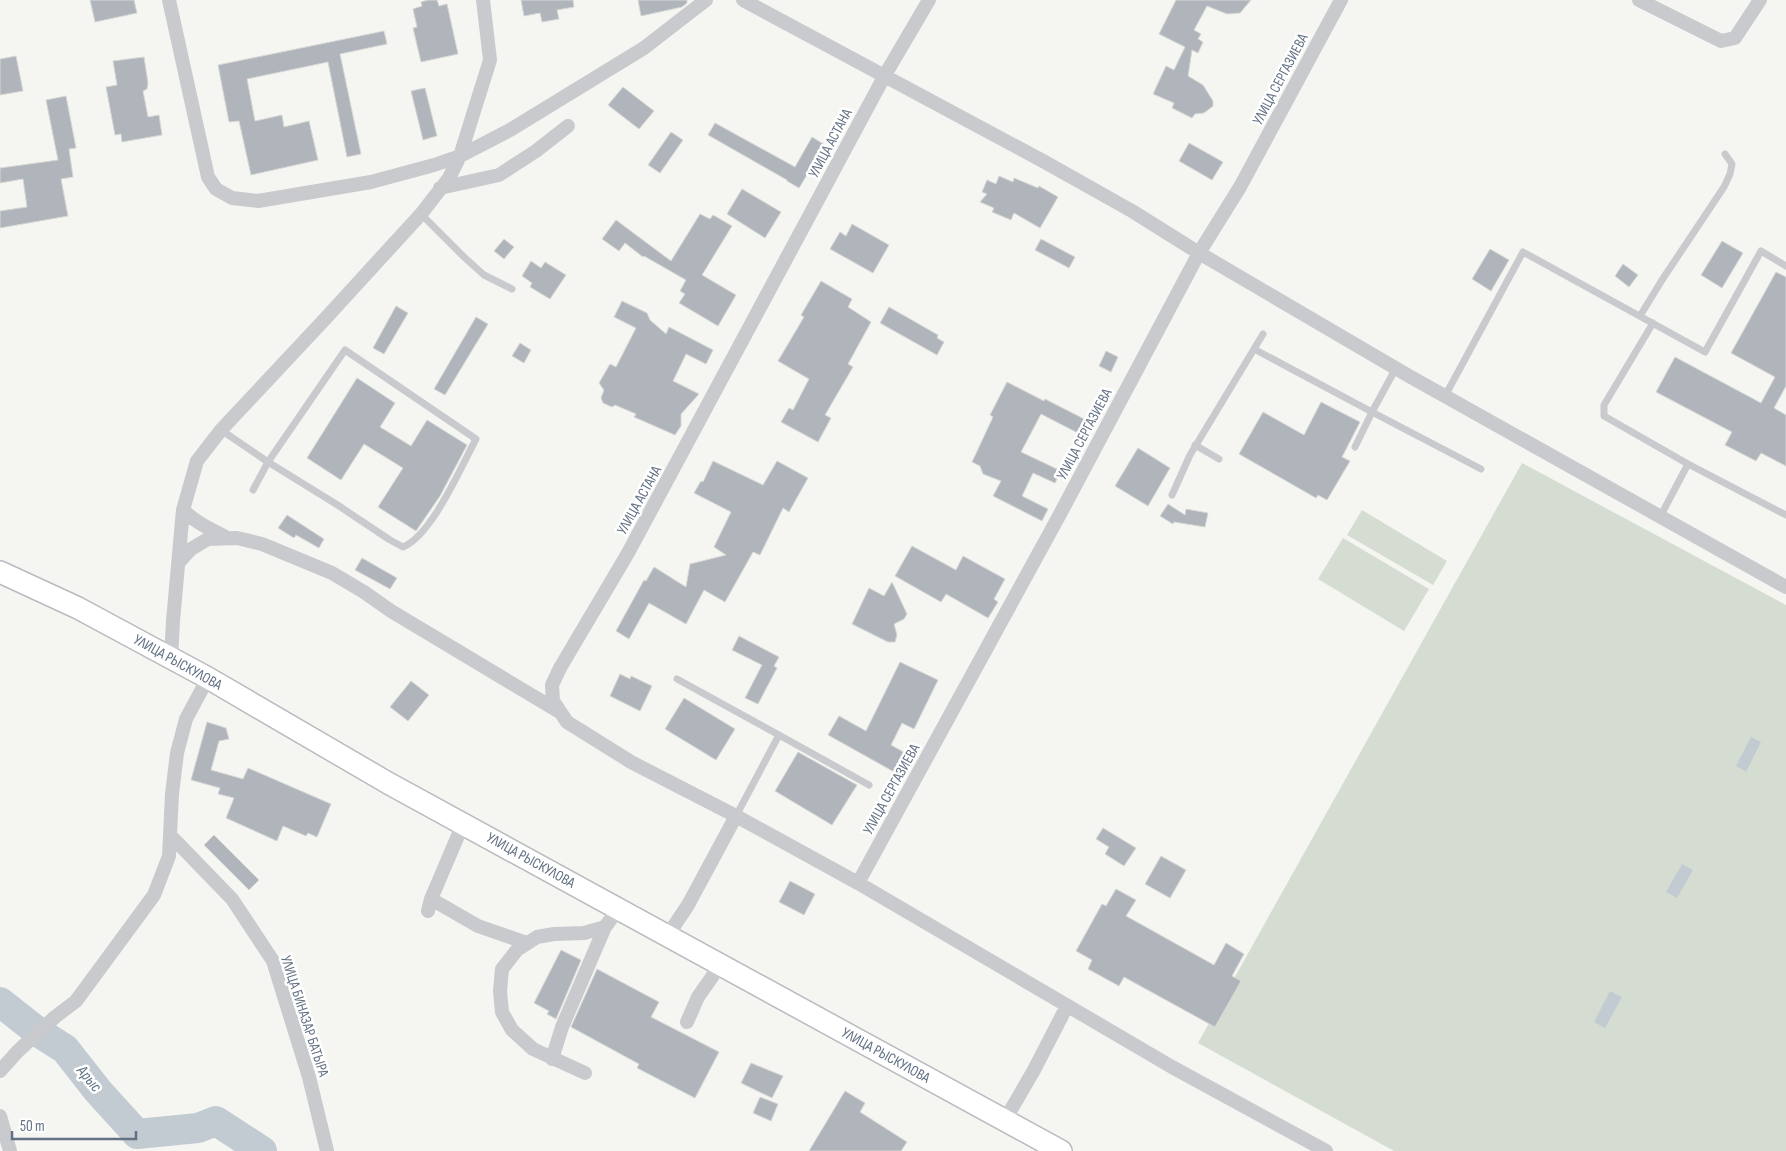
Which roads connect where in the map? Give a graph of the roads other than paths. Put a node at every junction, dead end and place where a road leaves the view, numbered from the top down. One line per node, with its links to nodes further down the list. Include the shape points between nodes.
1 (169, 0): 12 (street, via 208,177 216,189 232,198 258,201 371,182)
2 (483, 0): 12 (street, via 490,60)
3 (706, 0): 12 (street, via 644,48 510,130)
4 (743, 0): 9 (street)
5 (929, 0): 9 (street, УЛИЦА АСТАНА)
6 (1341, 0): 15 (street, УЛИЦА СЕРГАЗИЕВА, via 1240,186)
7 (1639, 0): 8 (street, via 1721,41 1735,38)
8 (1760, 0)
9 (885, 75): 15 (street, via 1132,211); 44 (street, УЛИЦА АСТАНА, via 638,536 560,668 552,686 553,702)
10 (568, 126): 13 (street, via 499,176)
11 (1725, 154): 18 (lane, via 1732,164 1724,187)
12 (460, 156): 13 (street)
13 (440, 188): 14 (street)
14 (421, 214): 17 (lane, via 484,274); 25 (street)
15 (1199, 253): 22 (street); 50 (street, УЛИЦА СЕРГАЗИЕВА)
16 (1786, 266): 19 (lane, via 1761,251 1705,352)
17 (512, 289)
18 (1640, 316): 19 (lane); 23 (lane, via 1523,252)
19 (1653, 323): 30 (lane, via 1604,405 1604,416)
20 (1263, 334): 21 (lane)
21 (1254, 349): 24 (lane); 26 (lane)
22 (1396, 368): 23 (street); 24 (lane)
23 (1445, 396): 36 (street)
24 (1372, 412): 27 (lane); 31 (lane)
25 (220, 430): 29 (lane); 34 (street, via 198,460)
26 (1196, 445): 28 (lane); 33 (lane)
27 (1355, 447)
28 (1219, 459)
29 (268, 462): 29 (lane, via 403,547 411,543 434,516 476,439 345,350); 32 (lane)
30 (1688, 464): 35 (lane); 36 (lane)
31 (1481, 469)
32 (253, 490)
33 (1172, 495)
34 (183, 510): 37 (street); 38 (street)
35 (1786, 515)
36 (1660, 517): 40 (street)
37 (229, 538): 38 (street, via 208,540 191,549); 44 (street, via 262,544 332,573 391,612)
38 (179, 562): 41 (street)
39 (0, 572): 41 (main road, УЛИЦА РЫСКУЛОВА, via 78,608)
40 (1786, 587)
41 (171, 658): 42 (main road, УЛИЦА РЫСКУЛОВА)
42 (208, 678): 48 (main road, УЛИЦА РЫСКУЛОВА); 49 (street, via 186,719 178,752)
43 (677, 679): 45 (lane)
44 (561, 712): 47 (street, УЛИЦА АСТАНА, via 567,722 631,762)
45 (779, 735): 46 (lane); 47 (lane)
46 (869, 785)
47 (736, 816): 50 (street, УЛИЦА АСТАНА); 53 (street)
48 (463, 824): 51 (main road, УЛИЦА РЫСКУЛОВА); 54 (street, via 430,905)
49 (170, 835): 59 (street, via 169,856 154,895 76,1001 18,1051); 64 (street, УЛИЦА БИНАЗАР БАТЫРА, via 232,899 272,961 309,1077)
50 (858, 883): 56 (street, УЛИЦА АСТАНА)
51 (619, 908): 52 (street); 53 (main road, УЛИЦА РЫСКУЛОВА)
52 (605, 927): 54 (street, via 584,933 537,937); 58 (street, via 562,1027)
53 (668, 936): 55 (main road, УЛИЦА РЫСКУЛОВА)
54 (527, 943): 58 (street, via 502,969 502,1012 512,1030 532,1050)
55 (721, 964): 57 (street, via 698,997); 62 (main road, УЛИЦА РЫСКУЛОВА)
56 (1067, 1006): 62 (street); 66 (street, УЛИЦА АСТАНА)
57 (687, 1022)
58 (552, 1059): 60 (street)
59 (0, 1071)
60 (584, 1074)
61 (0, 1116): 63 (street)
62 (1005, 1120): 65 (main road, УЛИЦА РЫСКУЛОВА)
63 (10, 1151)
64 (327, 1151)
65 (1061, 1151)
66 (1326, 1151)

